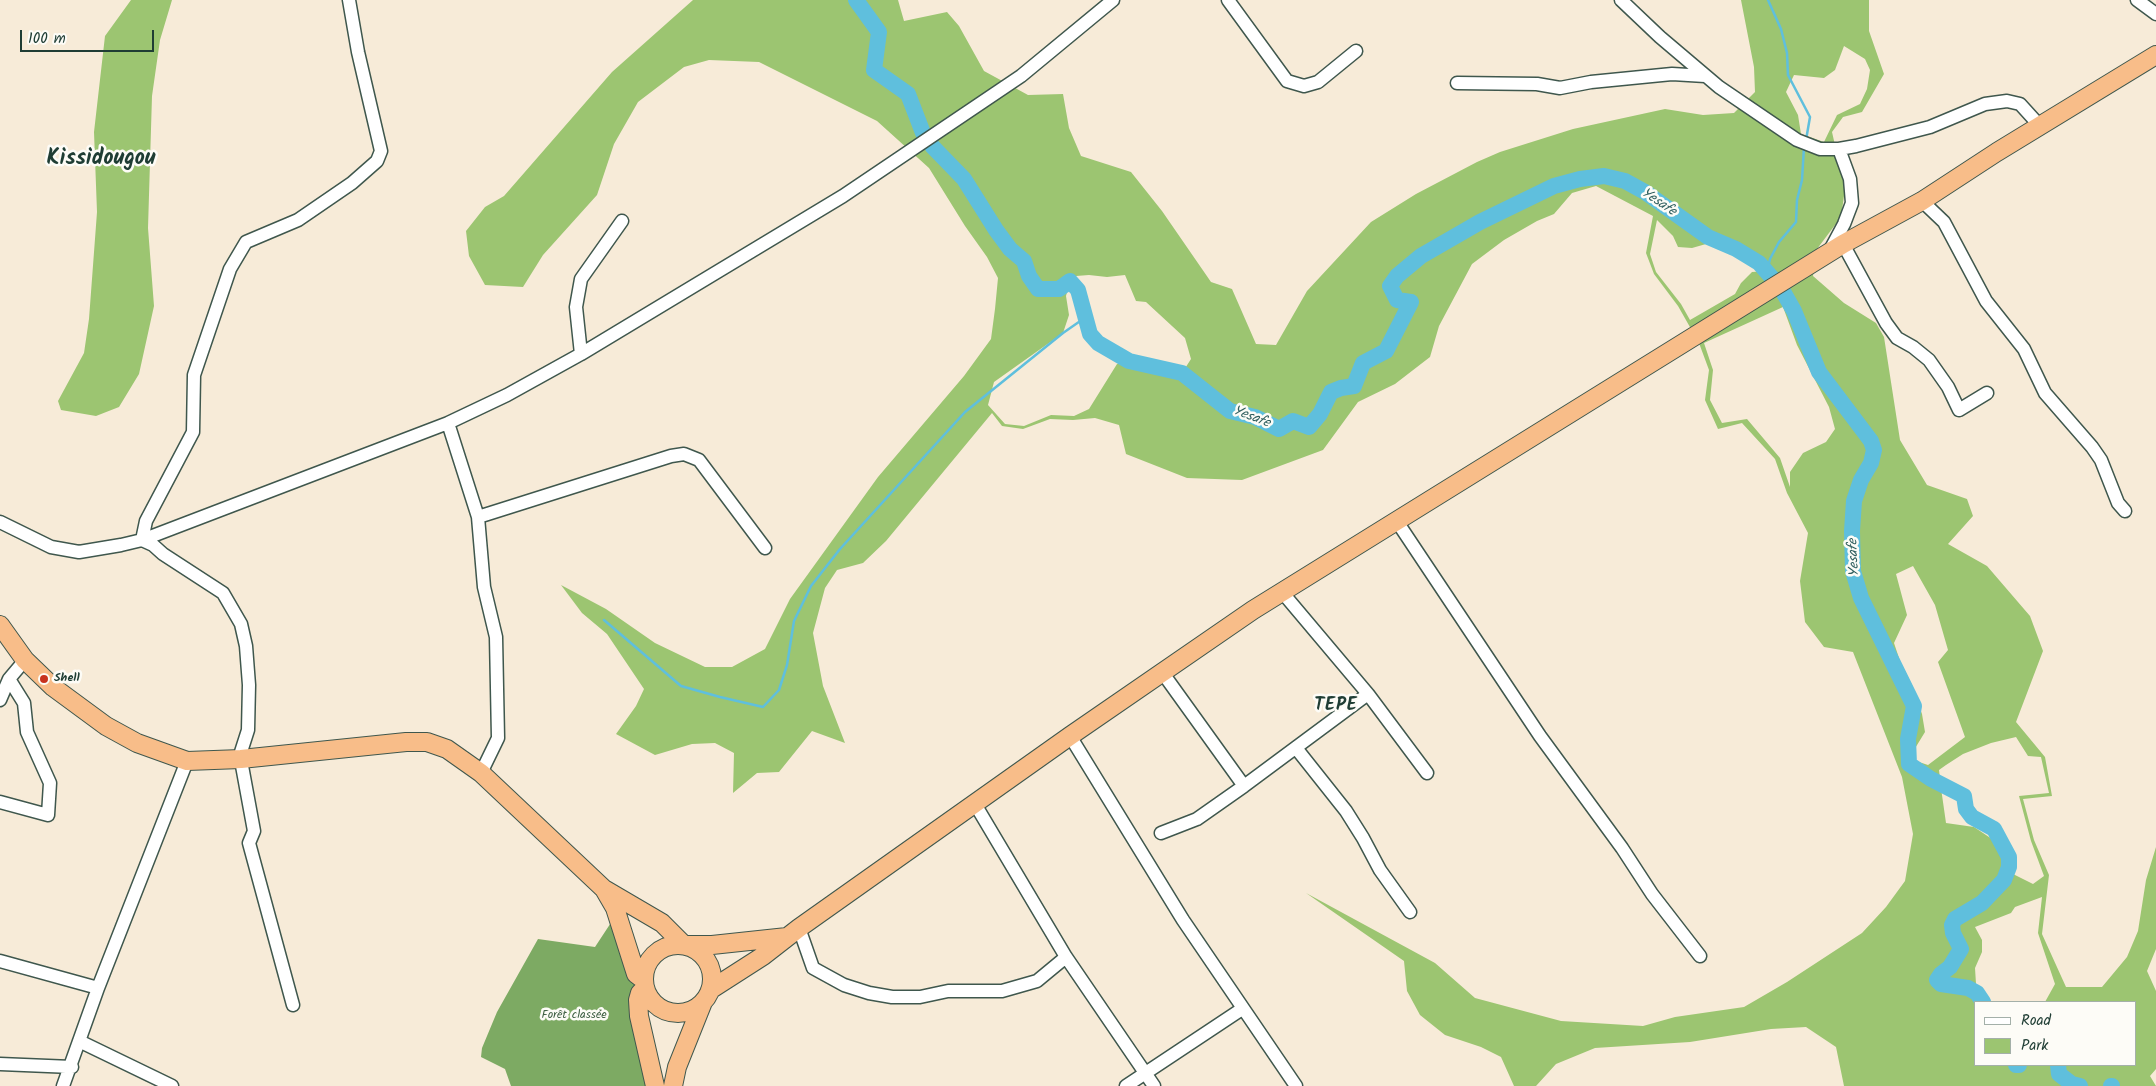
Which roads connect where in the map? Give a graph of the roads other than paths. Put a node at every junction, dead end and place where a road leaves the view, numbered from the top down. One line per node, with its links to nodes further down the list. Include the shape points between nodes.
1 (349, 0): 24 (street, via 381,151 377,161 352,183 298,220 246,242 230,269 194,374 193,432 146,520)
2 (1113, 0): 17 (street, via 1021,76 843,196)
3 (1228, 0): 7 (street, via 1287,81 1304,86 1318,82)
4 (1621, 0): 9 (street)
5 (2137, 0): 6 (street)
6 (2156, 14)
7 (1356, 51)
8 (2156, 55): 11 (highway)
9 (1705, 76): 10 (street, via 1672,74 1560,88 1537,84); 12 (street, via 1796,140 1820,149)
10 (1457, 83)
11 (2040, 126): 12 (street, via 2020,104 2007,101 1985,104 1930,127); 13 (highway)
12 (1840, 149): 16 (street, via 1850,179 1852,204)
13 (1922, 201): 15 (highway); 20 (street, via 1944,222 1986,301 2024,349 2045,393 2092,447 2118,504)
14 (622, 221): 17 (street, via 581,279 576,307)
15 (1843, 244): 16 (highway); 18 (street, via 1886,323 1897,338 1929,360 1959,410)
16 (1827, 255): 22 (highway)
17 (581, 354): 19 (street, via 508,395)
18 (1987, 393)
19 (448, 423): 21 (street); 24 (street)
20 (2125, 512)
21 (478, 517): 25 (street, via 684,454 699,460); 37 (street, via 484,587 496,637 499,727 498,738)
22 (1396, 520): 26 (highway); 47 (street, via 1540,736)
23 (0, 522): 24 (street, via 51,547 80,552)
24 (142, 540): 35 (street, via 223,593 240,624 250,685 248,730)
25 (765, 548)
26 (1282, 592): 29 (highway); 31 (street)
27 (1, 628): 28 (highway)
28 (25, 660): 30 (street); 36 (highway, via 53,687 106,726 138,743)
29 (1162, 672): 33 (highway); 39 (street)
30 (9, 680): 32 (street); 40 (street, via 24,703 27,732 50,783 48,815)
31 (1368, 694): 34 (street); 38 (street)
32 (0, 700)
33 (1070, 736): 41 (highway); 54 (street)
34 (1296, 748): 39 (street); 44 (street, via 1346,811 1380,870)
35 (241, 759): 36 (highway); 37 (highway, via 427,742 447,748); 53 (street, via 254,831 249,843)
36 (187, 761): 51 (street)
37 (481, 773): 43 (highway)
38 (1427, 773)
39 (1244, 786): 42 (street, via 1197,819)
40 (0, 802)
41 (975, 804): 45 (highway); 48 (street)
42 (1161, 833)
43 (604, 889): 46 (highway, via 662,923); 50 (highway, via 615,908 636,974)
44 (1410, 912)
45 (793, 933): 46 (highway, via 712,945); 48 (street, via 813,968 844,985 892,997 920,997 948,991 1002,991 1037,981); 52 (highway)
46 (684, 945): 50 (highway, via 655,953 649,961); 52 (highway, via 708,962 712,981)
47 (1700, 956)
48 (1066, 957): 58 (street)
49 (0, 961): 51 (street)
50 (644, 984): 52 (highway, via 656,1005 675,1012 695,1008); 61 (highway, via 638,1000 639,1016)
51 (98, 988): 55 (street)
52 (707, 996): 62 (highway, via 677,1067)
53 (293, 1005)
54 (1242, 1009): 58 (street); 65 (street)
55 (79, 1041): 57 (street); 60 (street)
56 (0, 1064): 57 (street)
57 (72, 1067): 59 (street)
58 (1146, 1074): 63 (street); 64 (street)
59 (64, 1086)
60 (171, 1086)
61 (655, 1086)
62 (673, 1086)
63 (1126, 1086)
64 (1154, 1086)
65 (1296, 1086)

